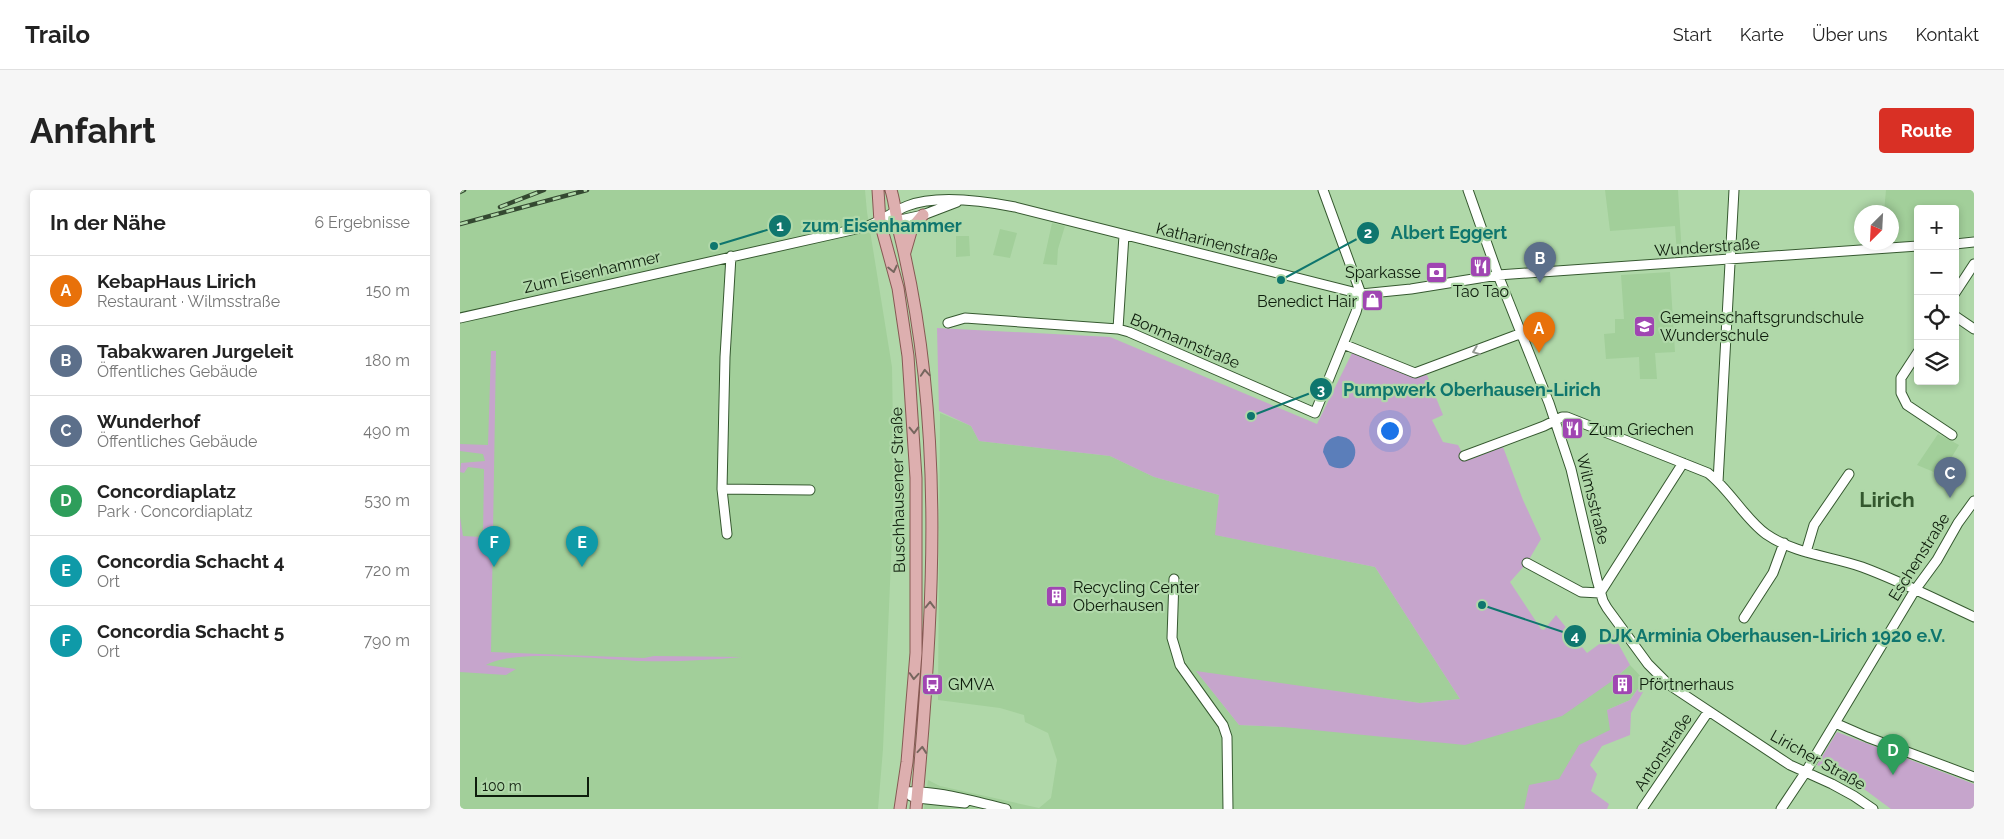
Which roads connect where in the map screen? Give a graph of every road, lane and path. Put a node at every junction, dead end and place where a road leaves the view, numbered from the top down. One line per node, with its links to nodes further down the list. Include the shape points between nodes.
1 (878, 190): 9 (main road, Buschhausener Straße)
2 (891, 190): 8 (main road, Buschhausener Straße)
3 (1323, 190): 20 (street)
4 (1468, 190): 18 (street, Wilmsstraße)
5 (1734, 190): 16 (street)
6 (960, 200): 7 (street, Katharinenstraße); 8 (street, Katharinenstraße, via 914,204); 10 (street, Katharinenstraße, via 1015,207)
7 (923, 215): 8 (street, Katharinenstraße); 14 (main road, via 912,228)
8 (896, 217): 9 (street, Katharinenstraße); 14 (main road, Buschhausener Straße)
9 (880, 222): 15 (street, Zum Eisenhammer); 52 (main road, Buschhausener Straße, one-way to 52, via 898,288 908,356 916,478 916,653)
10 (1124, 235): 20 (street, Katharinenstraße); 25 (street)
11 (1974, 242): 12 (street)
12 (1959, 244)
13 (1914, 246): 16 (street, Wunderstraße)
14 (906, 252): 50 (main road, Buschhausener Straße, one-way to 14, via 929,654 932,478 924,362)
15 (731, 256): 21 (street, Zum Eisenhammer); 35 (street)
16 (1730, 261): 18 (street, Wunderstraße); 34 (street)
17 (1974, 264): 19 (street)
18 (1498, 275): 20 (street, Katharinenstraße); 26 (street, Wilmsstraße)
19 (1959, 287)
20 (1361, 294): 27 (street)
21 (460, 318)
22 (1959, 319): 24 (street)
23 (948, 323): 25 (street, Bonmannstraße, via 965,318)
24 (1974, 328)
25 (1118, 329): 27 (street, Bonmannstraße, via 1315,413)
26 (1522, 333): 27 (street, one-way to 27, via 1415,373); 29 (street, Wilmsstraße)
27 (1343, 344)
28 (1914, 358): 30 (street, via 1901,378 1901,393 1907,405)
29 (1553, 421): 31 (street); 32 (street, via 1567,417); 44 (street, Wilmsstraße, via 1574,479)
30 (1952, 434)
31 (1464, 456)
32 (1683, 463): 34 (street, via 1708,473); 44 (street)
33 (1849, 474): 40 (street, via 1814,525)
34 (1718, 482): 39 (street, via 1760,530)
35 (722, 489): 36 (street); 38 (street)
36 (810, 490)
37 (1974, 501): 43 (street, Eschenstraße)
38 (727, 534)
39 (1784, 543): 40 (street); 46 (street, via 1773,573)
40 (1806, 552): 43 (street, via 1862,567)
41 (1527, 563): 44 (street, via 1581,592)
42 (1174, 579): 61 (street, via 1172,638 1180,665 1223,725 1227,737)
43 (1915, 590): 45 (street); 48 (street, Eschenstraße)
44 (1600, 593): 47 (street, Liricher Straße, via 1607,608 1656,674)
45 (1974, 617)
46 (1744, 618)
47 (1708, 712): 49 (street, Liricher Straße); 62 (street, Antonstraße)
48 (1835, 723): 49 (street, Eschenstraße); 51 (street)
49 (1805, 772): 57 (street, Liricher Straße, via 1832,784); 63 (street, Eschenstraße)
50 (920, 774): 53 (street); 54 (main road, Buschhausener Straße)
51 (1974, 777)
52 (902, 792): 54 (street); 58 (main road, Buschhausener Straße)
53 (936, 793): 54 (street); 56 (street)
54 (917, 800): 55 (street)
55 (943, 801): 56 (street); 59 (street)
56 (978, 803): 60 (street)
57 (1867, 807)
58 (900, 809)
59 (927, 809)
60 (1006, 809)
61 (1228, 809)
62 (1642, 809)
63 (1781, 809)

